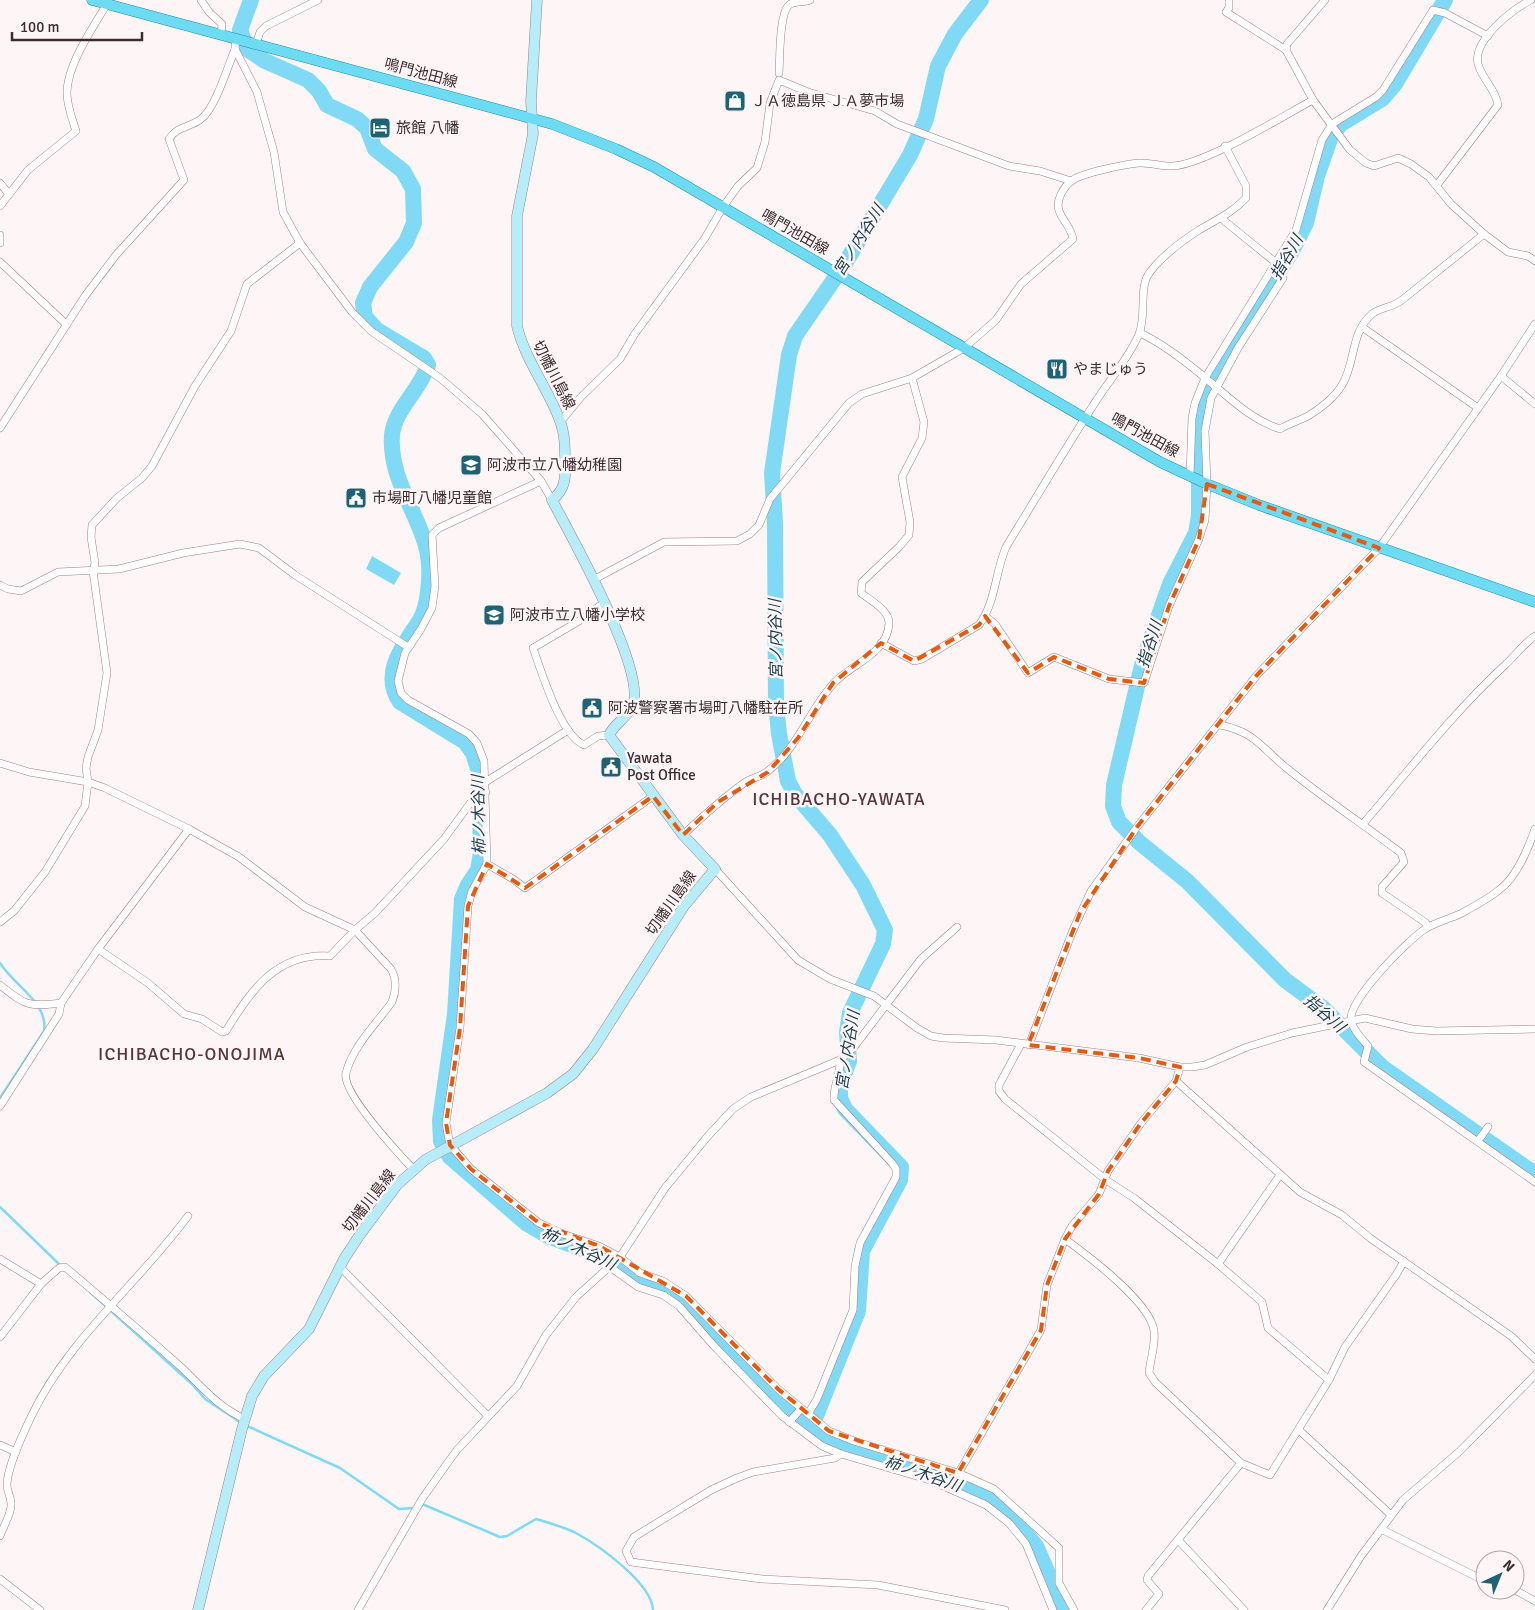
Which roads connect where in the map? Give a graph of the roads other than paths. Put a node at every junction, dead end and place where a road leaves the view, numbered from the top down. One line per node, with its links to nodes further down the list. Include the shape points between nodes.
1 (92, 0): 10 (main road, 鳴門池田線)
2 (201, 0): 11 (street, via 222,24)
3 (318, 0): 14 (street, via 266,26)
4 (537, 0): 18 (main road, 切幡川島線)
5 (810, 0): 9 (street)
6 (1229, 0): 15 (street, via 1226,12)
7 (1325, 0): 15 (street, via 1287,44)
8 (1531, 0): 12 (street, via 1515,8)
9 (793, 1): 16 (street, via 785,12)
10 (111, 3): 11 (main road, 鳴門池田線); 24 (street, via 88,35 69,78 68,106 76,131 28,170)
11 (221, 34): 13 (main road, 鳴門池田線)
12 (1488, 36): 19 (street, via 1433,10 1383,90); 23 (street, via 1477,60 1498,105)
13 (236, 42): 14 (main road, 鳴門池田線); 31 (street, via 256,92 274,152 283,212); 36 (street, via 209,110 201,119 174,131 169,139 184,180 116,255)
14 (253, 43): 18 (main road, 鳴門池田線)
15 (1286, 50): 17 (street)
16 (779, 72)
17 (1313, 100): 19 (street); 20 (street)
18 (532, 118): 26 (main road, 鳴門池田線, via 616,149 654,167); 48 (main road, 切幡川島線, via 532,143 517,216 517,326 521,344)
19 (1333, 125): 23 (street, via 1350,150 1366,164 1374,166 1398,158); 34 (street, via 1322,140 1296,230)
20 (1225, 146): 21 (street, via 1195,161 1173,166 1139,163); 27 (street, via 1246,186 1246,198)
21 (1071, 181): 26 (street, via 1010,166 897,124 875,110 808,92 779,80 770,103 762,158); 40 (street, via 1057,204 1058,214 1071,231 1072,239 1021,284 996,320)
22 (0, 183): 24 (street)
23 (1437, 185): 28 (street, via 1451,204)
24 (8, 193): 25 (street)
25 (0, 206)
26 (722, 208): 40 (main road, 鳴門池田線); 48 (street, via 705,238 620,359)
27 (1222, 219): 34 (street); 39 (street, via 1179,244 1149,272 1143,283)
28 (1484, 234): 32 (street, via 1508,252 1528,256); 38 (street, via 1402,300 1372,314)
29 (0, 235): 30 (street)
30 (0, 243)
31 (300, 243): 51 (street, via 352,312 371,331 465,398); 54 (street, via 247,284 231,331 194,386 152,466 92,525)
32 (1535, 261)
33 (0, 262): 36 (street)
34 (1275, 262): 35 (street)
35 (1272, 272): 43 (street); 44 (street, via 1283,278)
36 (66, 324): 49 (street)
37 (1535, 324): 41 (street)
38 (1362, 327): 44 (street, via 1354,342 1342,386 1309,416 1280,429 1247,413); 46 (street)
39 (1140, 333): 43 (street); 47 (street)
40 (964, 348): 42 (street); 47 (main road, 鳴門池田線)
41 (1501, 376): 45 (street); 46 (street)
42 (912, 378): 55 (street, via 862,394 849,403 770,499 759,525 750,534 737,541 664,542); 61 (street, via 924,422 922,438 902,477 910,522 909,535 862,582 861,593 884,611 889,620)
43 (1207, 379): 44 (street); 50 (street, via 1195,403 1192,418)
44 (1216, 387): 50 (street, via 1210,403)
45 (1535, 404)
46 (1478, 408): 53 (street)
47 (1085, 418): 50 (main road, 鳴門池田線); 59 (street, via 1006,547)
48 (560, 422): 52 (main road, 切幡川島線, via 565,442 566,477 560,492)
49 (0, 428)
50 (1199, 480): 53 (main road, 鳴門池田線); 59 (street, via 1204,520 1199,539 1169,606 1144,683 1109,679 1054,657 1028,673 995,624)
51 (541, 481): 52 (street); 62 (street, via 432,534 435,586 432,608)
52 (552, 500): 55 (main road)
53 (1380, 548): 58 (main road, 鳴門池田線); 63 (street, via 1269,662)
54 (93, 571): 56 (street, via 58,572 20,591); 62 (street, via 119,570 183,552 215,547 240,544 259,548 295,575); 68 (street, via 107,674 98,730 86,768)
55 (593, 580): 57 (main road)
56 (0, 585)
57 (605, 602): 64 (street, via 533,648); 65 (main road, via 622,644 634,689 633,705)
58 (1535, 602)
59 (985, 616): 61 (street, via 979,625 922,659 914,661)
60 (1535, 636): 71 (street, via 1525,642 1479,689)
61 (880, 643): 74 (street, via 870,656 833,683 805,721 798,738 768,772 747,781 718,802)
62 (408, 647): 67 (street, via 398,681 401,693 469,734 477,743 484,761)
63 (1220, 725): 71 (street, via 1250,734 1288,770); 88 (street, via 1135,830 1091,891)
64 (568, 730): 65 (street, via 576,742 584,745 598,736); 67 (street)
65 (609, 735): 70 (main road, 切幡川島線)
66 (0, 763): 68 (street, via 29,772)
67 (487, 781): 69 (street)
68 (88, 782): 73 (street); 77 (street, via 85,806 78,820 30,891)
69 (482, 794): 75 (street); 80 (street, via 438,846)
70 (653, 796): 74 (main road, 切幡川島線); 75 (street, via 525,888)
71 (1363, 824): 78 (street, via 1401,853 1404,862 1382,886 1382,893)
72 (1535, 828): 78 (street, via 1523,858 1500,890 1460,914)
73 (189, 829): 80 (street, via 239,857 305,906); 81 (street)
74 (683, 835): 76 (main road, 切幡川島線)
75 (487, 864): 95 (street, via 472,891 468,906 460,1028 446,1124)
76 (715, 869): 84 (street, via 798,960 830,979); 95 (main road, 切幡川島線, via 684,906 581,1066 556,1087)
77 (0, 922)
78 (1427, 927): 85 (street, via 1394,957 1360,996)
79 (957, 928): 84 (street, via 921,959)
80 (355, 930): 81 (street, via 330,956 314,955 299,959 266,975 226,1031 222,1032 202,1019 184,1014 148,983); 96 (street, via 395,975 395,996 360,1044 346,1079 354,1097 392,1149)
81 (98, 949): 83 (street)
82 (0, 986): 83 (street, via 21,1002 39,1006)
83 (61, 1003): 92 (street, via 59,1014)
84 (886, 1003): 87 (street, via 931,1036); 89 (street)
85 (1348, 1021): 86 (street, via 1365,1018 1412,1029); 90 (street, via 1247,1047 1205,1065); 94 (street, via 1367,1048 1364,1062)
86 (1535, 1029)
87 (1020, 1044): 88 (street); 98 (street, via 999,1091)
88 (1029, 1045): 90 (street, via 1139,1058)
89 (842, 1058): 104 (street, via 751,1097 733,1109 665,1188); 115 (street, via 833,1089 834,1100 892,1163 896,1177 860,1243 855,1266 853,1310)
90 (1180, 1067): 91 (street)
91 (1176, 1081): 97 (street); 98 (street, via 1130,1138 1108,1171)
92 (0, 1106)
93 (1487, 1128): 94 (street)
94 (1479, 1140): 99 (street)
95 (447, 1147): 96 (main road, 切幡川島線); 104 (street, via 539,1223 599,1246)
96 (413, 1169): 106 (main road, 切幡川島線, via 397,1185)
97 (1280, 1175): 103 (street, via 1300,1192 1342,1215); 105 (street)
98 (1106, 1180): 101 (street); 105 (street)
99 (1535, 1182)
100 (188, 1216): 108 (street, via 164,1249)
101 (1065, 1238): 122 (street, via 1101,1265 1146,1312 1154,1331 1149,1373); 123 (street, via 1047,1285 1041,1330)
102 (0, 1259): 107 (street)
103 (1404, 1261): 110 (street, via 1511,1336); 112 (street, via 1345,1347)
104 (615, 1262): 113 (street, via 663,1281 686,1296); 114 (street, via 576,1296 546,1335 518,1386); 116 (street, via 638,1286 679,1306 714,1346)
105 (1218, 1264): 112 (street, via 1262,1302 1268,1328)
106 (340, 1266): 114 (street); 117 (main road, 切幡川島線, via 310,1329 258,1386)
107 (41, 1284): 108 (street, via 61,1267); 109 (street)
108 (109, 1308): 117 (street); 120 (street, via 49,1384)
109 (0, 1337)
110 (1535, 1359)
111 (1535, 1375): 125 (street)
112 (1330, 1380): 118 (street)
113 (800, 1410): 115 (street); 116 (street)
114 (488, 1416): 133 (street, via 456,1450 422,1499)
115 (812, 1417): 123 (street, via 829,1431 854,1441)
116 (790, 1420): 121 (street, via 822,1446)
117 (244, 1423): 132 (main road, 切幡川島線)
118 (1299, 1430): 122 (street, via 1270,1475); 125 (street)
119 (0, 1445): 120 (street)
120 (16, 1452): 127 (street, via 7,1485 12,1506)
121 (841, 1454): 124 (street); 134 (street, via 835,1458 753,1472 711,1490 634,1537 626,1551 631,1562 762,1579 878,1585)
122 (1241, 1463): 128 (street)
123 (957, 1474): 124 (street); 136 (street, via 994,1489 1059,1548 1059,1583)
124 (950, 1487): 135 (street, via 986,1504 1009,1523 1026,1544)
125 (1391, 1515): 126 (street)
126 (1381, 1528): 129 (street); 139 (street)
127 (0, 1536)
128 (1178, 1541): 137 (street, via 1148,1576 1147,1580 1159,1594); 138 (street)
129 (1475, 1576)
130 (0, 1579): 131 (street)
131 (40, 1610)
132 (198, 1610)
133 (358, 1610)
134 (1005, 1610)
135 (1053, 1610)
136 (1074, 1610)
137 (1146, 1610)
138 (1244, 1610)
139 (1327, 1610)

